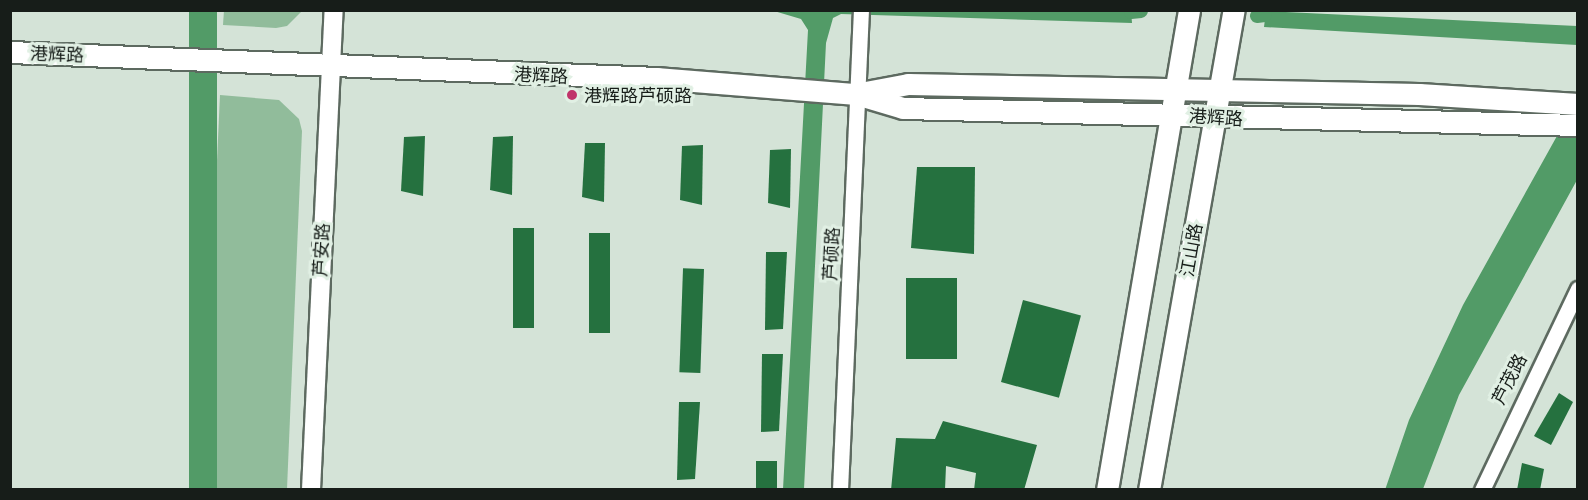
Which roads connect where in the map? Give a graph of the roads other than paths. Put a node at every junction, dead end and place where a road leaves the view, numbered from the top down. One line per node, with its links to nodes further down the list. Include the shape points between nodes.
1 (334, 10): 6 (street, 芦安路)
2 (1189, 10): 7 (main road)
3 (1234, 10): 8 (main road, 江山路)
4 (861, 15): 9 (street, 芦硕路)
5 (10, 52): 6 (main road, 港辉路)
6 (332, 64): 9 (main road, 港辉路); 15 (street, 芦安路)
7 (1175, 89): 8 (main road, 港辉路); 9 (main road, 港辉路, via 908,84); 11 (main road)
8 (1220, 90): 10 (main road, 港辉路); 12 (main road, 江山路)
9 (856, 94): 11 (main road, 港辉路, via 903,108); 16 (street, 芦硕路)
10 (1578, 104)
11 (1170, 114): 12 (main road, 港辉路); 17 (main road)
12 (1215, 118): 13 (main road, 港辉路); 18 (main road, 江山路)
13 (1578, 125)
14 (1578, 289): 19 (street, 芦茂路)
15 (310, 489)
16 (840, 489)
17 (1107, 489)
18 (1149, 489)
19 (1482, 489)

